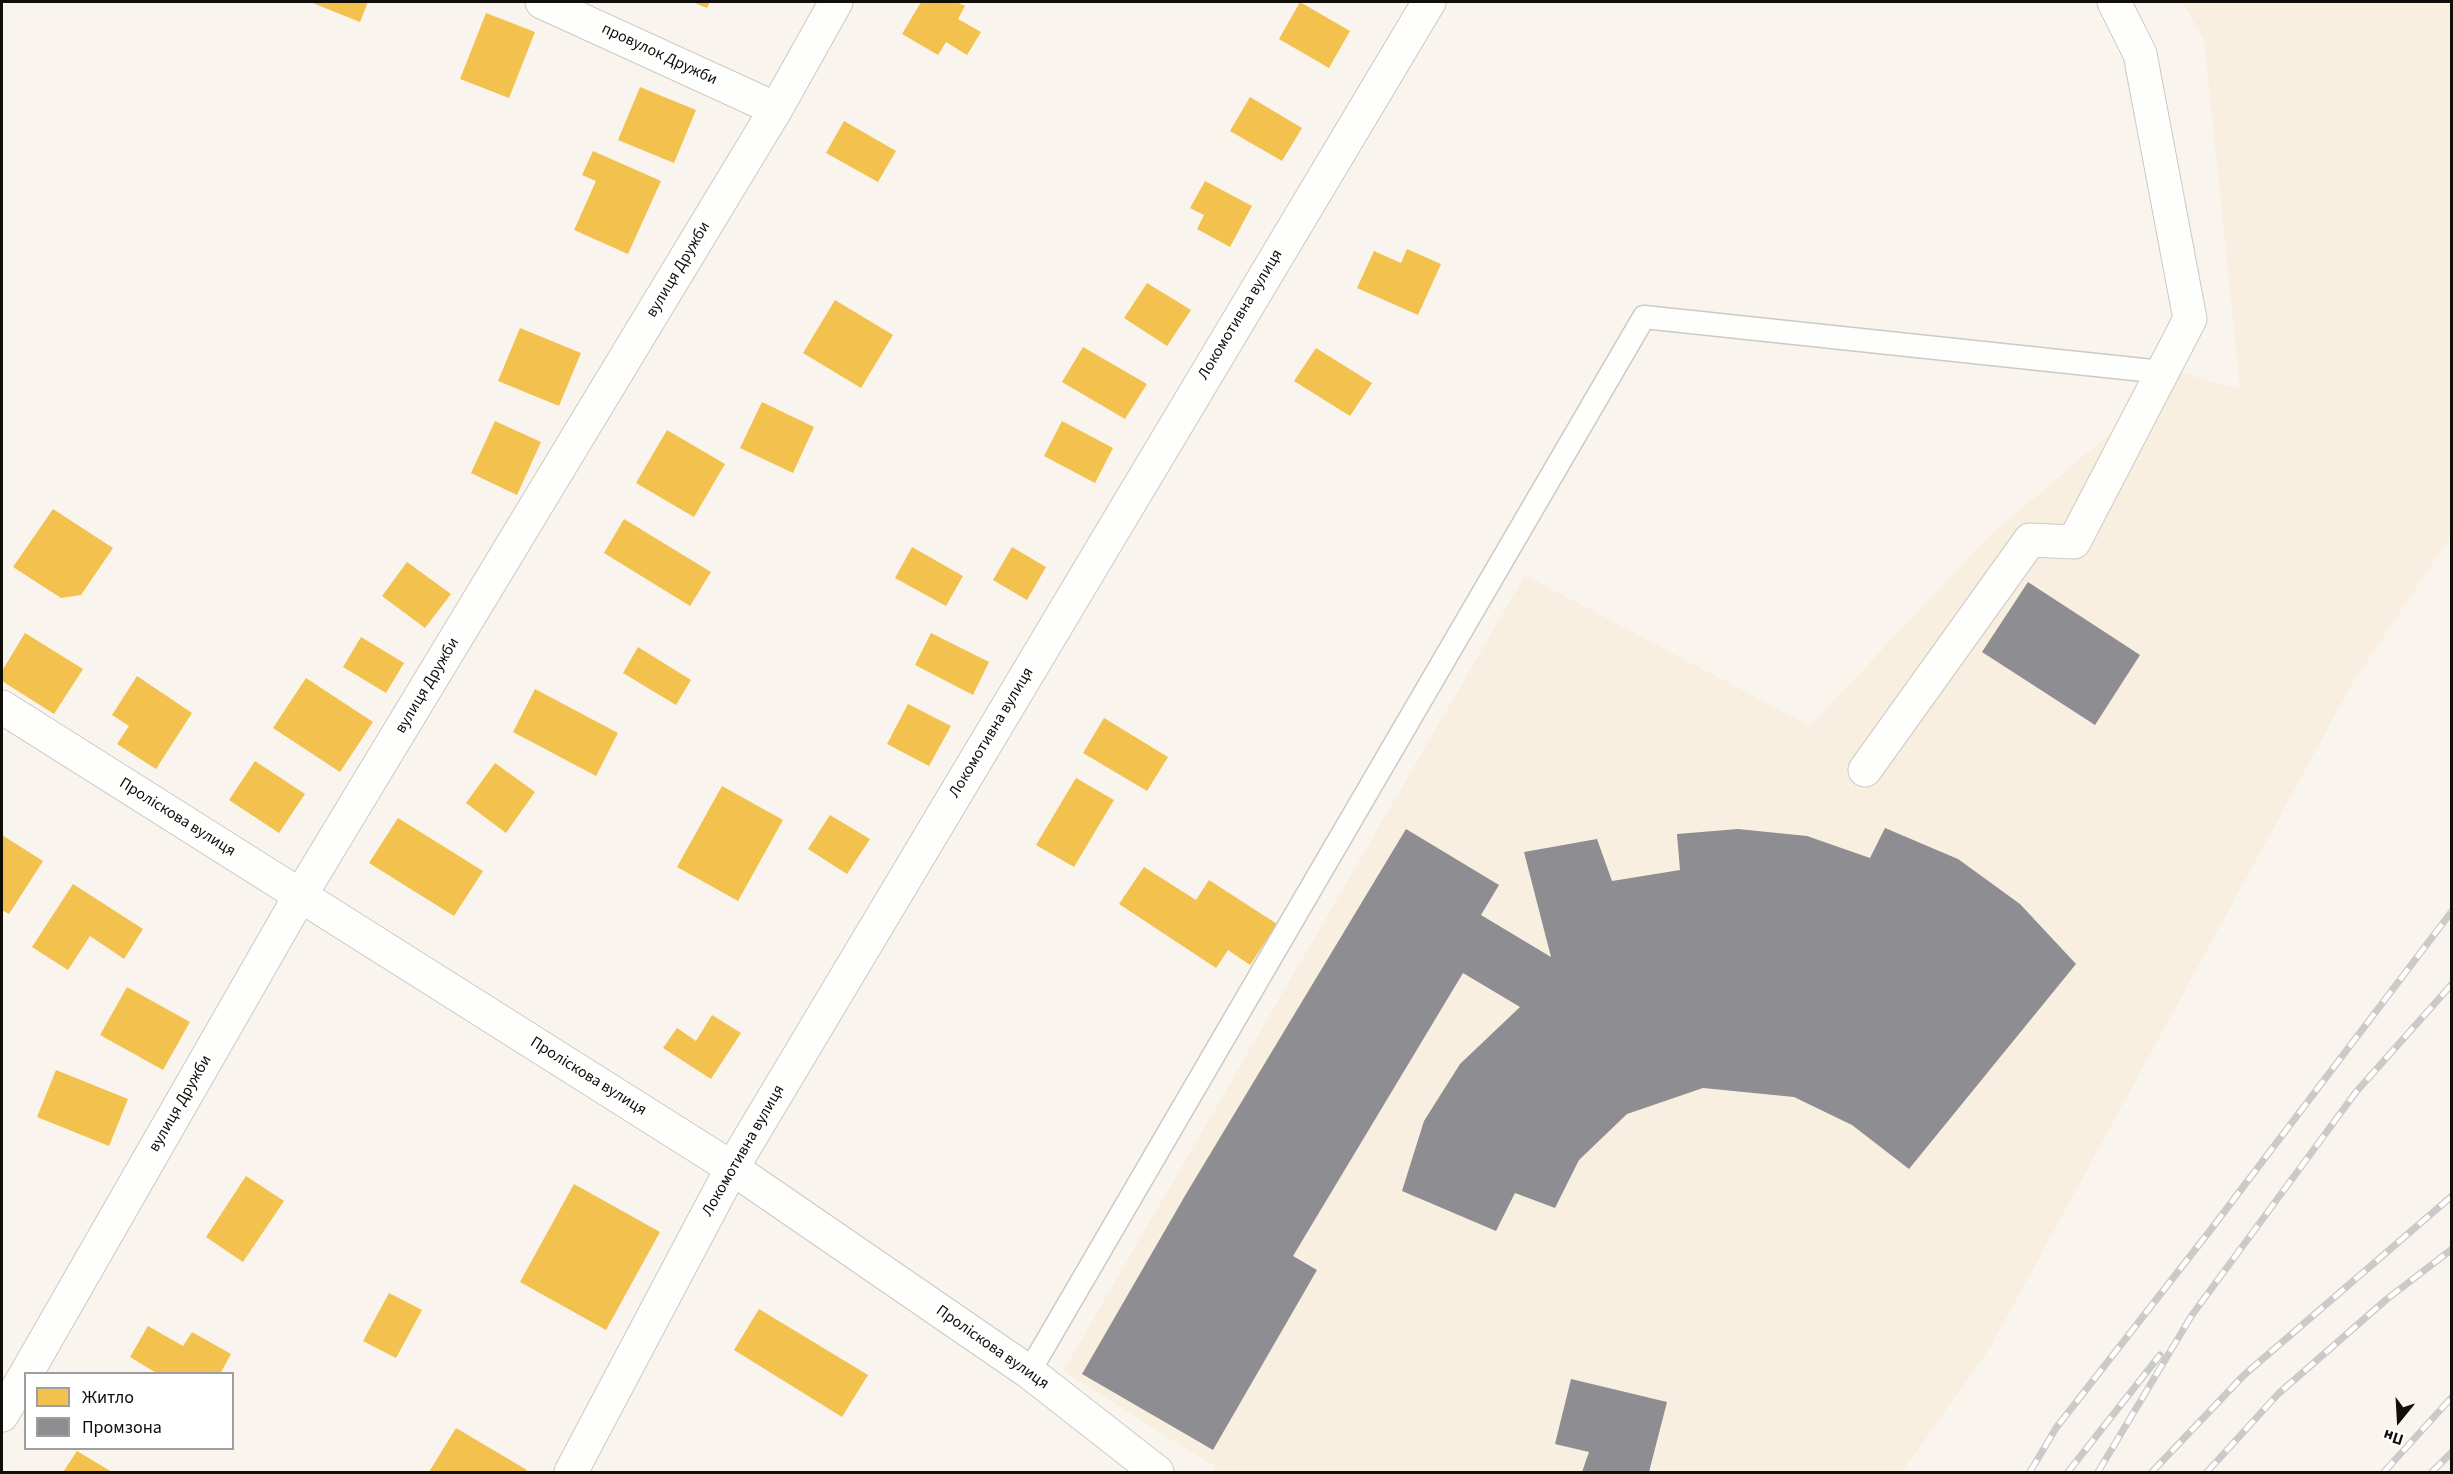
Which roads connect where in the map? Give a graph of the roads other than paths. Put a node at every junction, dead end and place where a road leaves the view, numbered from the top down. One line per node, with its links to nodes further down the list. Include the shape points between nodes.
1 (542, 2): 5 (street, провулок Дружби)
2 (836, 2): 5 (street, вулиця Дружби)
3 (1429, 2): 10 (street, Локомотивна вулиця)
4 (2114, 2): 6 (street, via 2140,54 2190,319)
5 (776, 109): 9 (street, вулиця Дружби)
6 (2163, 372): 8 (street, via 2074,542 2030,540); 12 (lane, via 1644,317)
7 (2, 707): 9 (street, Проліскова вулиця)
8 (1865, 770)
9 (300, 896): 10 (street, Проліскова вулиця); 11 (street, вулиця Дружби)
10 (732, 1168): 12 (street, Проліскова вулиця); 15 (street, Локомотивна вулиця)
11 (27, 1372)
12 (1029, 1372): 16 (street, Проліскова вулиця)
13 (24, 1377): 14 (street, вулиця Дружби)
14 (2, 1415)
15 (571, 1473)
16 (1157, 1473)

